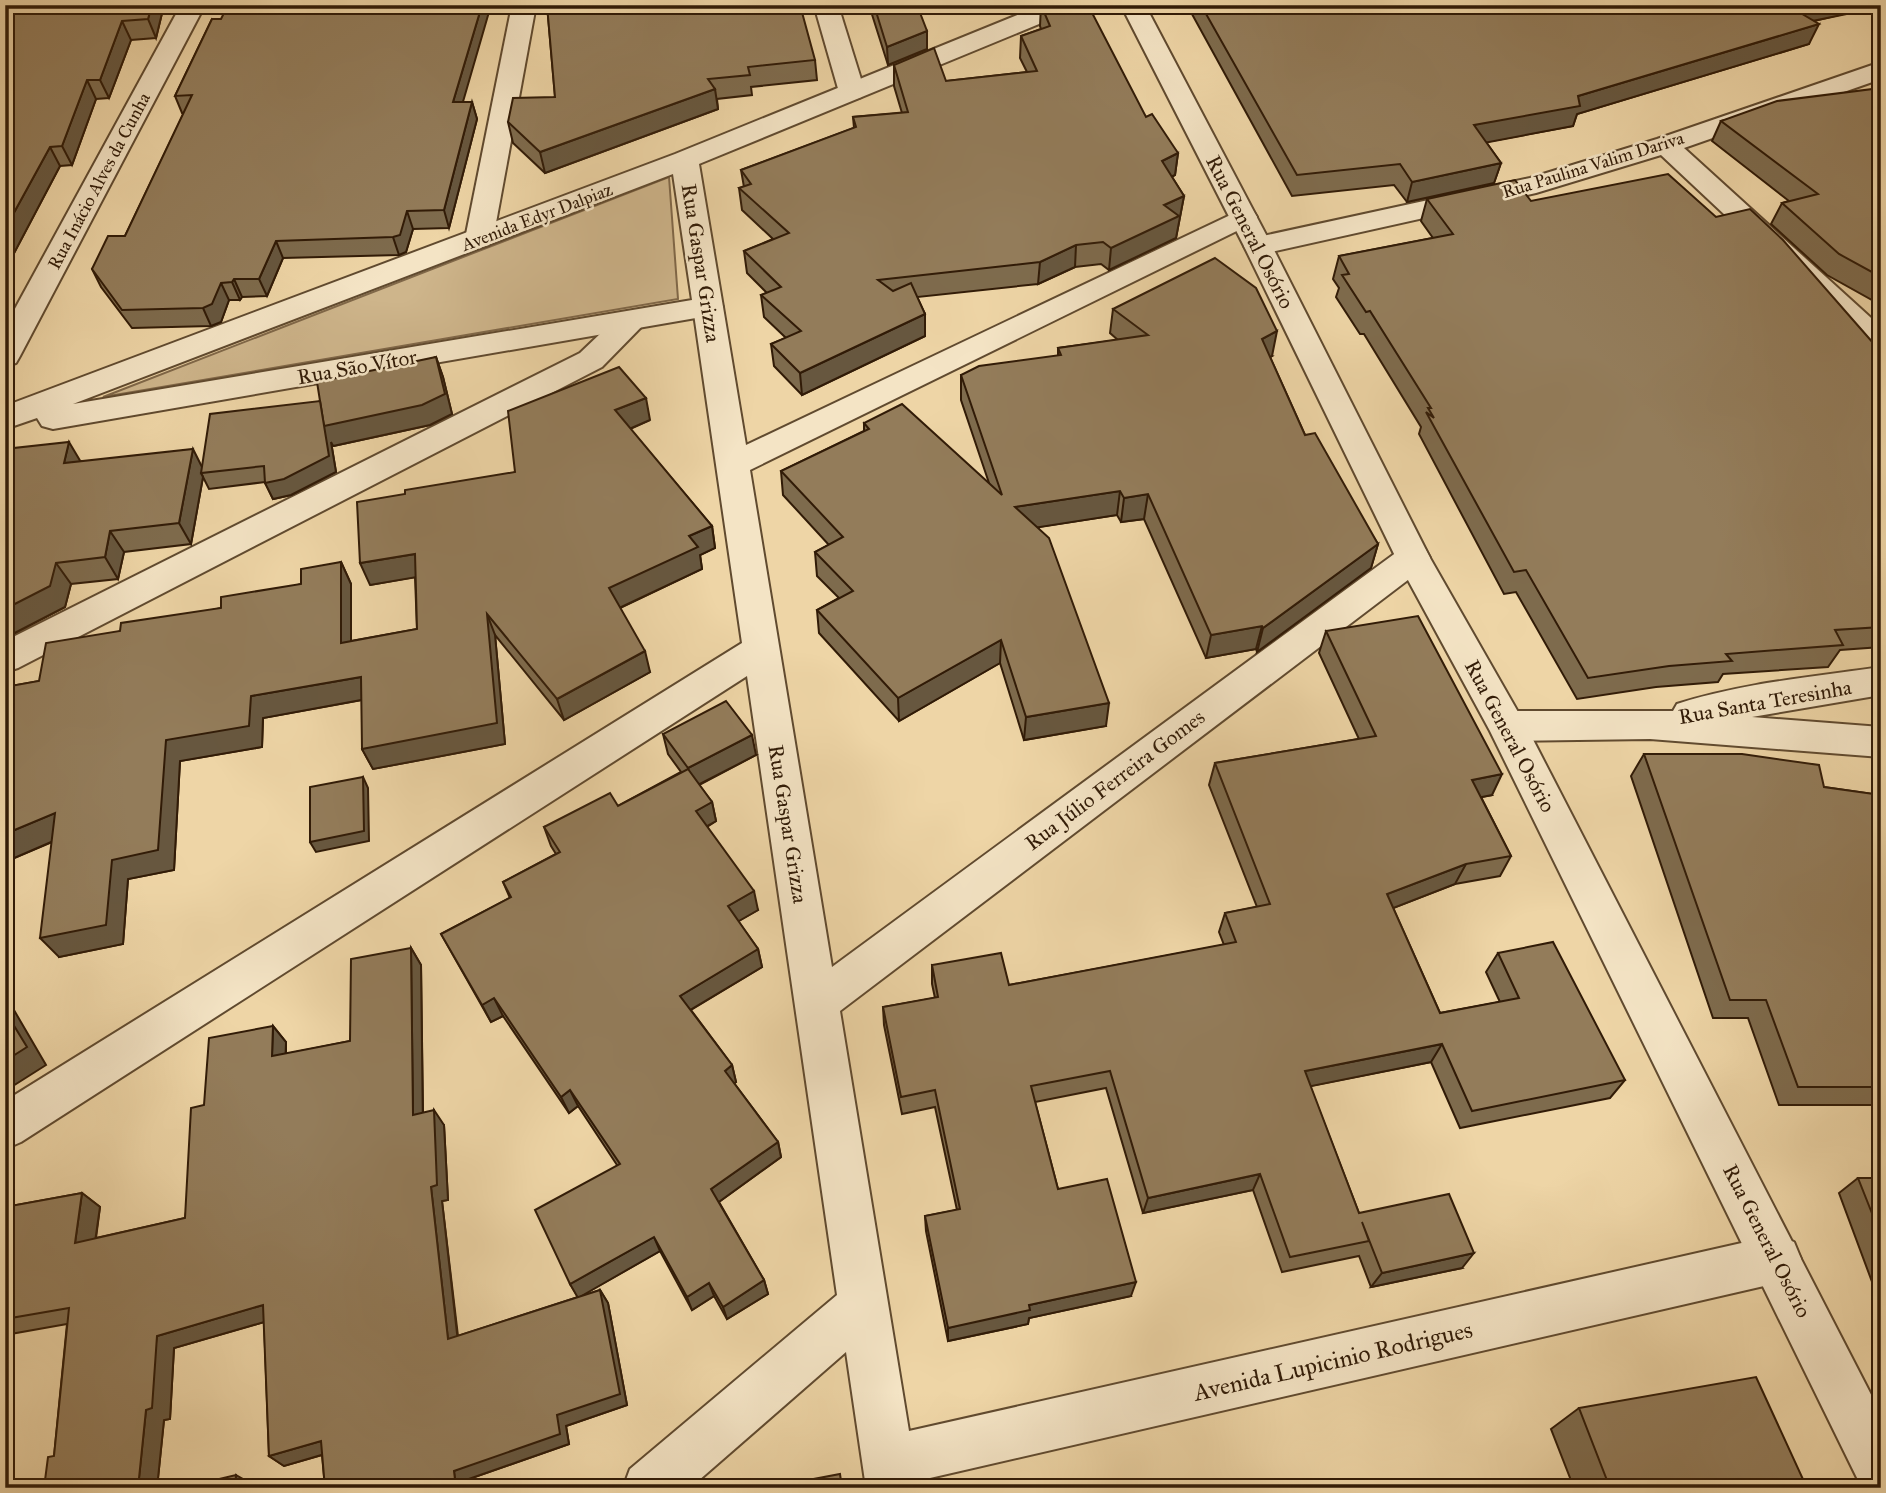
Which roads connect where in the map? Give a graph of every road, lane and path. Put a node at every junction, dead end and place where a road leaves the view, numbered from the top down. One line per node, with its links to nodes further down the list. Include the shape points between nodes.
1 (193, 5): 15 (street, Rua Inácio Alves da Cunha)
2 (524, 5): 11 (street)
3 (826, 5): 7 (street)
4 (1064, 5): 7 (street, Avenida Edyr Dalpiaz)
5 (1133, 5): 10 (street, Rua General Osório)
6 (1881, 70): 8 (street, Rua Paulina Valim Dariva)
7 (852, 92): 9 (street, Avenida Edyr Dalpiaz)
8 (1666, 145): 10 (street, Rua Paulina Valim Dariva, via 1536,186); 14 (street)
9 (685, 160): 11 (street, Avenida Edyr Dalpiaz); 12 (street, Rua Gaspar Grizza)
10 (1251, 232): 18 (street, Rua Paulina Valim Dariva); 19 (street, Rua General Osório)
11 (479, 239): 16 (street, Avenida Edyr Dalpiaz)
12 (708, 307): 13 (street, Rua São Vítor); 18 (street, Rua Gaspar Grizza)
13 (633, 320): 17 (street, Rua São Vítor); 21 (street, via 591,360)
14 (1881, 344)
15 (5, 356)
16 (5, 418)
17 (5, 426)
18 (733, 465): 20 (street, Rua Gaspar Grizza)
19 (1413, 558): 24 (street, Rua General Osório); 26 (street, Rua Júlio Ferreira Gomes)
20 (761, 649): 26 (street, Rua Gaspar Grizza); 27 (street)
21 (5, 658)
22 (1881, 681): 23 (street, Rua Santa Teresinha)
23 (1650, 724): 24 (street); 25 (street)
24 (1507, 726): 28 (street, Rua General Osório)
25 (1881, 742)
26 (817, 1003): 29 (street, Rua Gaspar Grizza)
27 (5, 1127)
28 (1777, 1259): 30 (street, Rua General Osório); 31 (street, Avenida Lupicinio Rodrigues)
29 (863, 1306): 31 (street, Rua Gaspar Grizza); 32 (street)
30 (1881, 1469)
31 (890, 1475)
32 (649, 1488)

